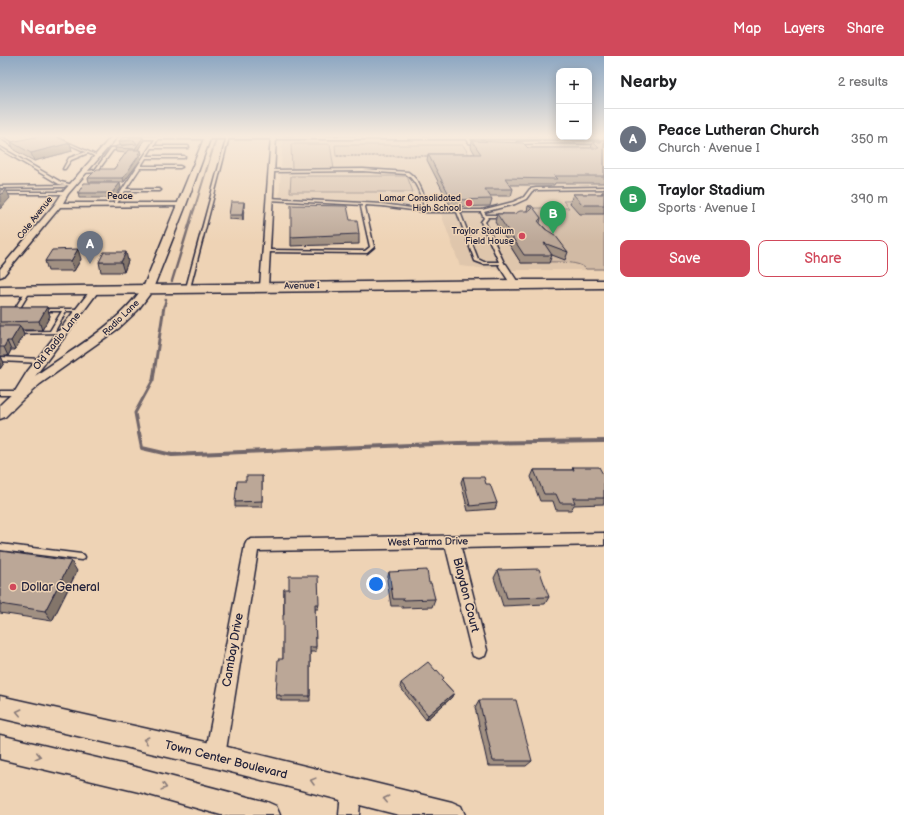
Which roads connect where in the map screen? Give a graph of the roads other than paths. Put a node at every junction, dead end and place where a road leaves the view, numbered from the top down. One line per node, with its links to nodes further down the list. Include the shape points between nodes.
1 (40, 171): 9 (lane, via 60,183)
2 (96, 171): 8 (lane)
3 (136, 171): 11 (lane)
4 (194, 171): 22 (street, Radio Lane)
5 (223, 171): 34 (lane)
6 (271, 171): 18 (street)
7 (384, 171): 23 (lane, via 407,173 412,176)
8 (83, 172): 9 (street, Cole Avenue)
9 (71, 185): 12 (lane); 17 (street, Cole Avenue)
10 (121, 185): 11 (lane)
11 (128, 185): 14 (lane)
12 (0, 187)
13 (604, 188): 25 (lane, via 536,188 514,204)
14 (124, 190): 15 (lane); 19 (lane)
15 (159, 190)
16 (0, 193): 17 (lane)
17 (65, 193): 21 (street, Cole Avenue)
18 (269, 199): 20 (lane); 28 (street)
19 (115, 204): 21 (street, Peace); 22 (street, Peace)
20 (365, 204): 23 (lane); 28 (lane, via 363,207 372,247 366,252)
21 (58, 205): 30 (street, Cole Avenue)
22 (182, 205): 36 (street, Radio Lane)
23 (427, 211): 24 (lane)
24 (458, 211): 25 (lane); 29 (lane, via 476,260)
25 (482, 211): 26 (lane)
26 (485, 216): 27 (lane); 29 (lane, via 483,222)
27 (505, 216)
28 (266, 251): 33 (street)
29 (503, 264): 31 (street)
30 (0, 274)
31 (515, 284): 32 (main road, Avenue I); 33 (main road, Avenue I)
32 (604, 284)
33 (264, 287): 34 (main road, Avenue I)
34 (188, 288): 36 (main road, Avenue I)
35 (96, 289): 36 (main road, Avenue I); 37 (main road, Avenue I); 44 (street, Old Radio Lane)
36 (148, 289): 51 (street, Radio Lane, via 128,314 106,334)
37 (29, 290): 38 (main road, Avenue I); 40 (lane)
38 (0, 291)
39 (8, 310): 40 (lane)
40 (16, 310): 41 (lane)
41 (23, 310)
42 (37, 310): 43 (lane)
43 (65, 310): 44 (lane); 45 (lane)
44 (80, 310): 46 (street, Old Radio Lane)
45 (52, 332): 46 (lane); 47 (lane)
46 (63, 332): 49 (street, Old Radio Lane)
47 (0, 333)
48 (0, 359): 49 (lane)
49 (41, 361): 51 (street, Old Radio Lane)
50 (0, 393): 51 (lane)
51 (20, 393): 52 (street, Radio Lane)
52 (0, 414)
53 (604, 538): 54 (street, West Parma Drive)
54 (452, 541): 55 (street, West Parma Drive); 58 (street, Blaydon Court)
55 (252, 545): 61 (street, Cambay Drive)
56 (0, 546): 57 (lane)
57 (81, 557)
58 (480, 650)
59 (0, 707): 61 (street, Town Center Boulevard, one-way to 59)
60 (0, 747): 63 (street, one-way to 63, via 139,780)
61 (214, 756): 62 (street, Town Center Boulevard, one-way to 61)
62 (350, 803): 64 (street, Town Center Boulevard, one-way to 62)
63 (268, 815)
64 (452, 815)

